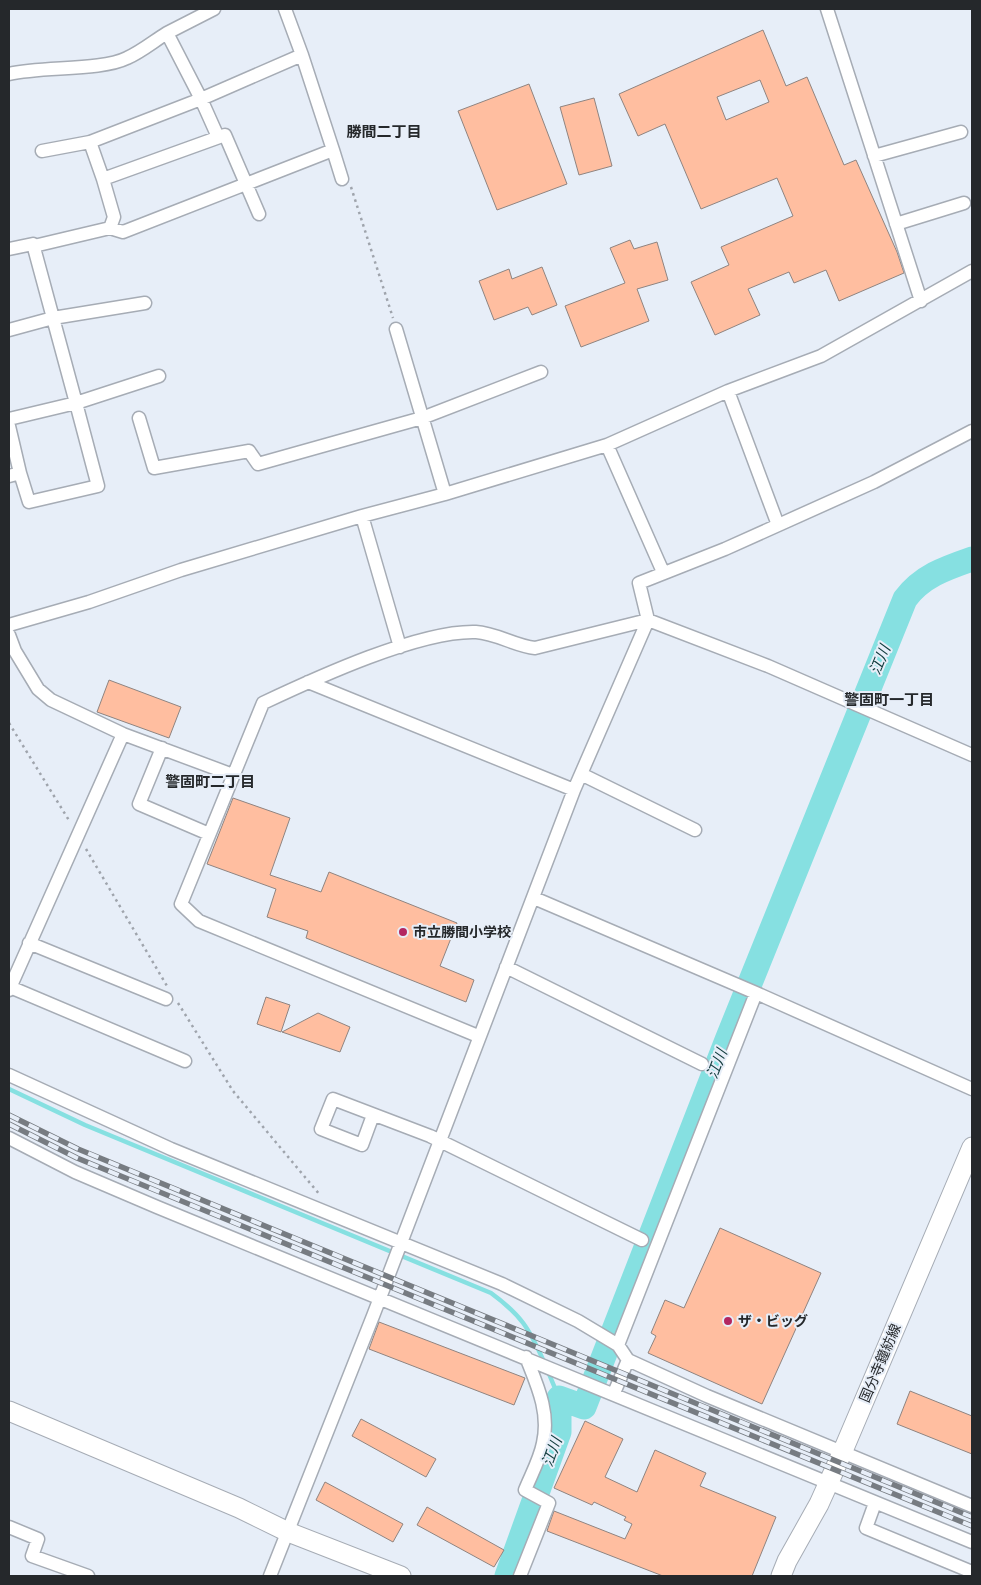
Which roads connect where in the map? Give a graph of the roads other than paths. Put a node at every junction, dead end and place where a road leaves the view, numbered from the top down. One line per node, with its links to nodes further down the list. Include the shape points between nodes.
1 (214, 9): 4 (street)
2 (285, 9): 5 (street)
3 (827, 9): 13 (street)
4 (167, 33): 6 (street, via 126,59); 7 (street)
5 (302, 55): 7 (street); 11 (street)
6 (9, 74)
7 (201, 99): 9 (street); 10 (street)
8 (961, 132): 13 (street)
9 (218, 137): 14 (street); 16 (street, via 225,135)
10 (90, 142): 12 (street); 14 (street)
11 (333, 150): 15 (street); 16 (street)
12 (42, 151)
13 (874, 156): 19 (street)
14 (104, 179): 20 (street, via 114,217)
15 (342, 179)
16 (247, 184): 18 (street); 20 (street, via 123,232)
17 (964, 203): 19 (street)
18 (260, 214)
19 (896, 224): 24 (street)
20 (110, 228): 21 (street)
21 (34, 246): 22 (street); 26 (street)
22 (9, 250)
23 (972, 271): 24 (street)
24 (921, 301): 31 (street, via 821,356)
25 (145, 304): 26 (street)
26 (53, 318): 28 (street); 32 (street)
27 (396, 329): 34 (street)
28 (9, 330)
29 (541, 372): 34 (street)
30 (160, 376): 32 (street)
31 (728, 391): 38 (street); 42 (street)
32 (76, 403): 35 (street); 39 (street, via 98,486 29,502)
33 (139, 418): 34 (street, via 154,468 249,451 258,464)
34 (422, 418): 40 (street)
35 (9, 419)
36 (9, 426): 39 (street)
37 (972, 431): 42 (street, via 874,482)
38 (607, 444): 40 (street); 43 (street)
39 (14, 475)
40 (445, 494): 41 (street)
41 (362, 516): 45 (street); 47 (street)
42 (778, 526): 43 (street)
43 (662, 572): 44 (street, via 639,583)
44 (648, 620): 47 (street, via 535,648 522,647 479,632 465,632); 51 (street, via 768,666); 53 (street)
45 (9, 625)
46 (9, 635): 49 (street, via 38,689 51,700)
47 (400, 647): 48 (street)
48 (308, 682): 52 (street, via 263,703); 54 (street)
49 (122, 734): 50 (street); 58 (street)
50 (162, 748): 52 (street); 56 (street, via 138,804)
51 (972, 755)
52 (233, 774): 56 (street)
53 (581, 774): 54 (street); 55 (street)
54 (574, 790): 57 (street)
55 (695, 830)
56 (209, 834): 63 (street, via 181,904 199,921)
57 (534, 898): 59 (street); 61 (street)
58 (29, 943): 60 (street); 62 (street)
59 (506, 967): 63 (street); 65 (street)
60 (9, 988): 64 (street)
61 (756, 993): 67 (street); 75 (street)
62 (169, 994)
63 (478, 1036): 70 (street)
64 (185, 1061)
65 (702, 1064)
66 (9, 1074): 73 (street, via 171,1149)
67 (972, 1089)
68 (373, 1115): 70 (street)
69 (9, 1138): 74 (street, via 111,1188)
70 (440, 1142): 72 (street); 73 (street)
71 (972, 1147): 80 (street, 国分寺鐘紡線)
72 (642, 1240)
73 (400, 1243): 74 (street); 75 (street, via 502,1284 578,1321)
74 (379, 1298): 76 (street); 85 (street)
75 (618, 1345): 77 (street)
76 (526, 1357): 78 (street); 91 (street, via 542,1395 545,1422 543,1444 525,1490 549,1503)
77 (628, 1360): 78 (street); 80 (street)
78 (614, 1393): 81 (street)
79 (9, 1411): 85 (street, via 240,1508)
80 (842, 1453): 81 (street, 国分寺鐘紡線); 83 (street)
81 (828, 1482): 82 (street); 92 (street, 国分寺鐘紡線)
82 (875, 1503): 86 (street); 87 (street, via 866,1528)
83 (972, 1506)
84 (9, 1527): 88 (street, via 38,1539 32,1556)
85 (288, 1532): 89 (street); 90 (street)
86 (972, 1542)
87 (972, 1572)
88 (88, 1576)
89 (270, 1576)
90 (401, 1576)
91 (520, 1576)
92 (781, 1576)

